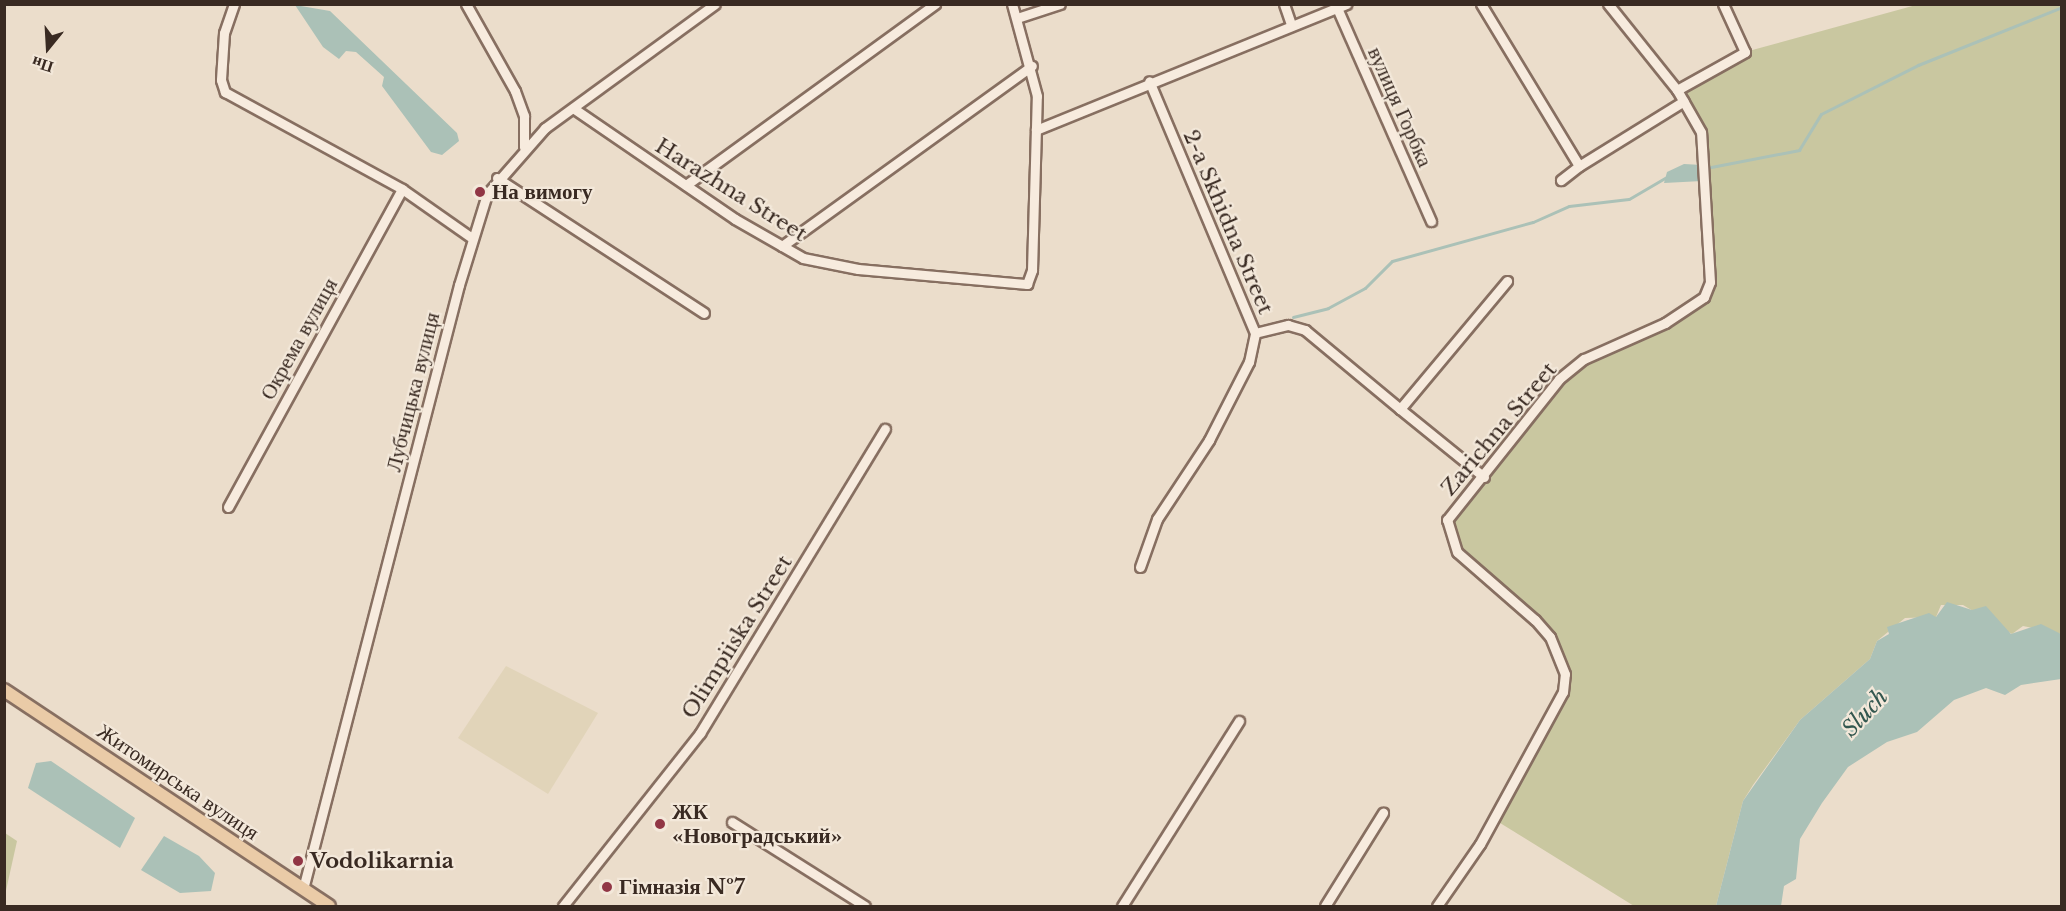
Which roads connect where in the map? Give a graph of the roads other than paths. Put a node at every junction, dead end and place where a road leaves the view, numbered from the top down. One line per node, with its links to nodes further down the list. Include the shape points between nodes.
1 (234, 4): 25 (street, via 224,33 221,80 225,92)
2 (466, 4): 20 (street, via 515,91 524,116)
3 (715, 4): 18 (street, Лубчицька вулиця)
4 (935, 4): 24 (street)
5 (1012, 4): 12 (street)
6 (1060, 4): 12 (street)
7 (1284, 4): 13 (street)
8 (1481, 4): 21 (street)
9 (1608, 4): 16 (street, Zarichna Street)
10 (1723, 4): 16 (street, via 1745,52)
11 (1341, 6): 13 (street); 26 (street, вулиця Горбка)
12 (1017, 18): 14 (street)
13 (1291, 24): 15 (street)
14 (1032, 66): 19 (street); 28 (street)
15 (1149, 81): 19 (street); 31 (street, 2-a Skhidna Street)
16 (1677, 90): 17 (street, Zarichna Street)
17 (1684, 101): 21 (street); 34 (street, Zarichna Street, via 1705,147 1703,200 1712,258 1704,297 1653,330 1584,359 1567,372)
18 (573, 108): 20 (street, Лубчицька вулиця); 24 (street, Harazhna Street)
19 (1036, 130): 28 (street, Harazhna Street, via 1032,270 1027,284 830,266)
20 (524, 147): 22 (street, Лубчицька вулиця)
21 (1579, 166): 23 (street)
22 (497, 178): 27 (street, Лубчицька вулиця); 30 (street)
23 (1561, 180)
24 (686, 185): 28 (street, Harazhna Street)
25 (402, 189): 27 (street); 35 (street, Окрема вулиця)
26 (1431, 221)
27 (472, 238): 41 (street, Лубчицька вулиця)
28 (782, 246)
29 (1507, 281): 32 (street)
30 (704, 314)
31 (1255, 333): 32 (street, via 1288,325 1305,330); 36 (street, 2-a Skhidna Street, via 1249,362 1209,440 1157,519)
32 (1400, 409): 34 (street)
33 (885, 429): 43 (street, Olimpiiska Street, via 700,733)
34 (1484, 477): 47 (street, Zarichna Street, via 1447,520 1457,552 1535,620 1550,637 1565,674 1563,692 1480,844)
35 (228, 507)
36 (1140, 567)
37 (4, 690): 41 (main road, Житомирська вулиця)
38 (1239, 721): 45 (street)
39 (1383, 813): 46 (street)
40 (732, 822): 44 (street)
41 (303, 889): 42 (main road, Житомирська вулиця)
42 (329, 906)
43 (563, 906)
44 (865, 906)
45 (1122, 906)
46 (1325, 906)
47 (1437, 906)

